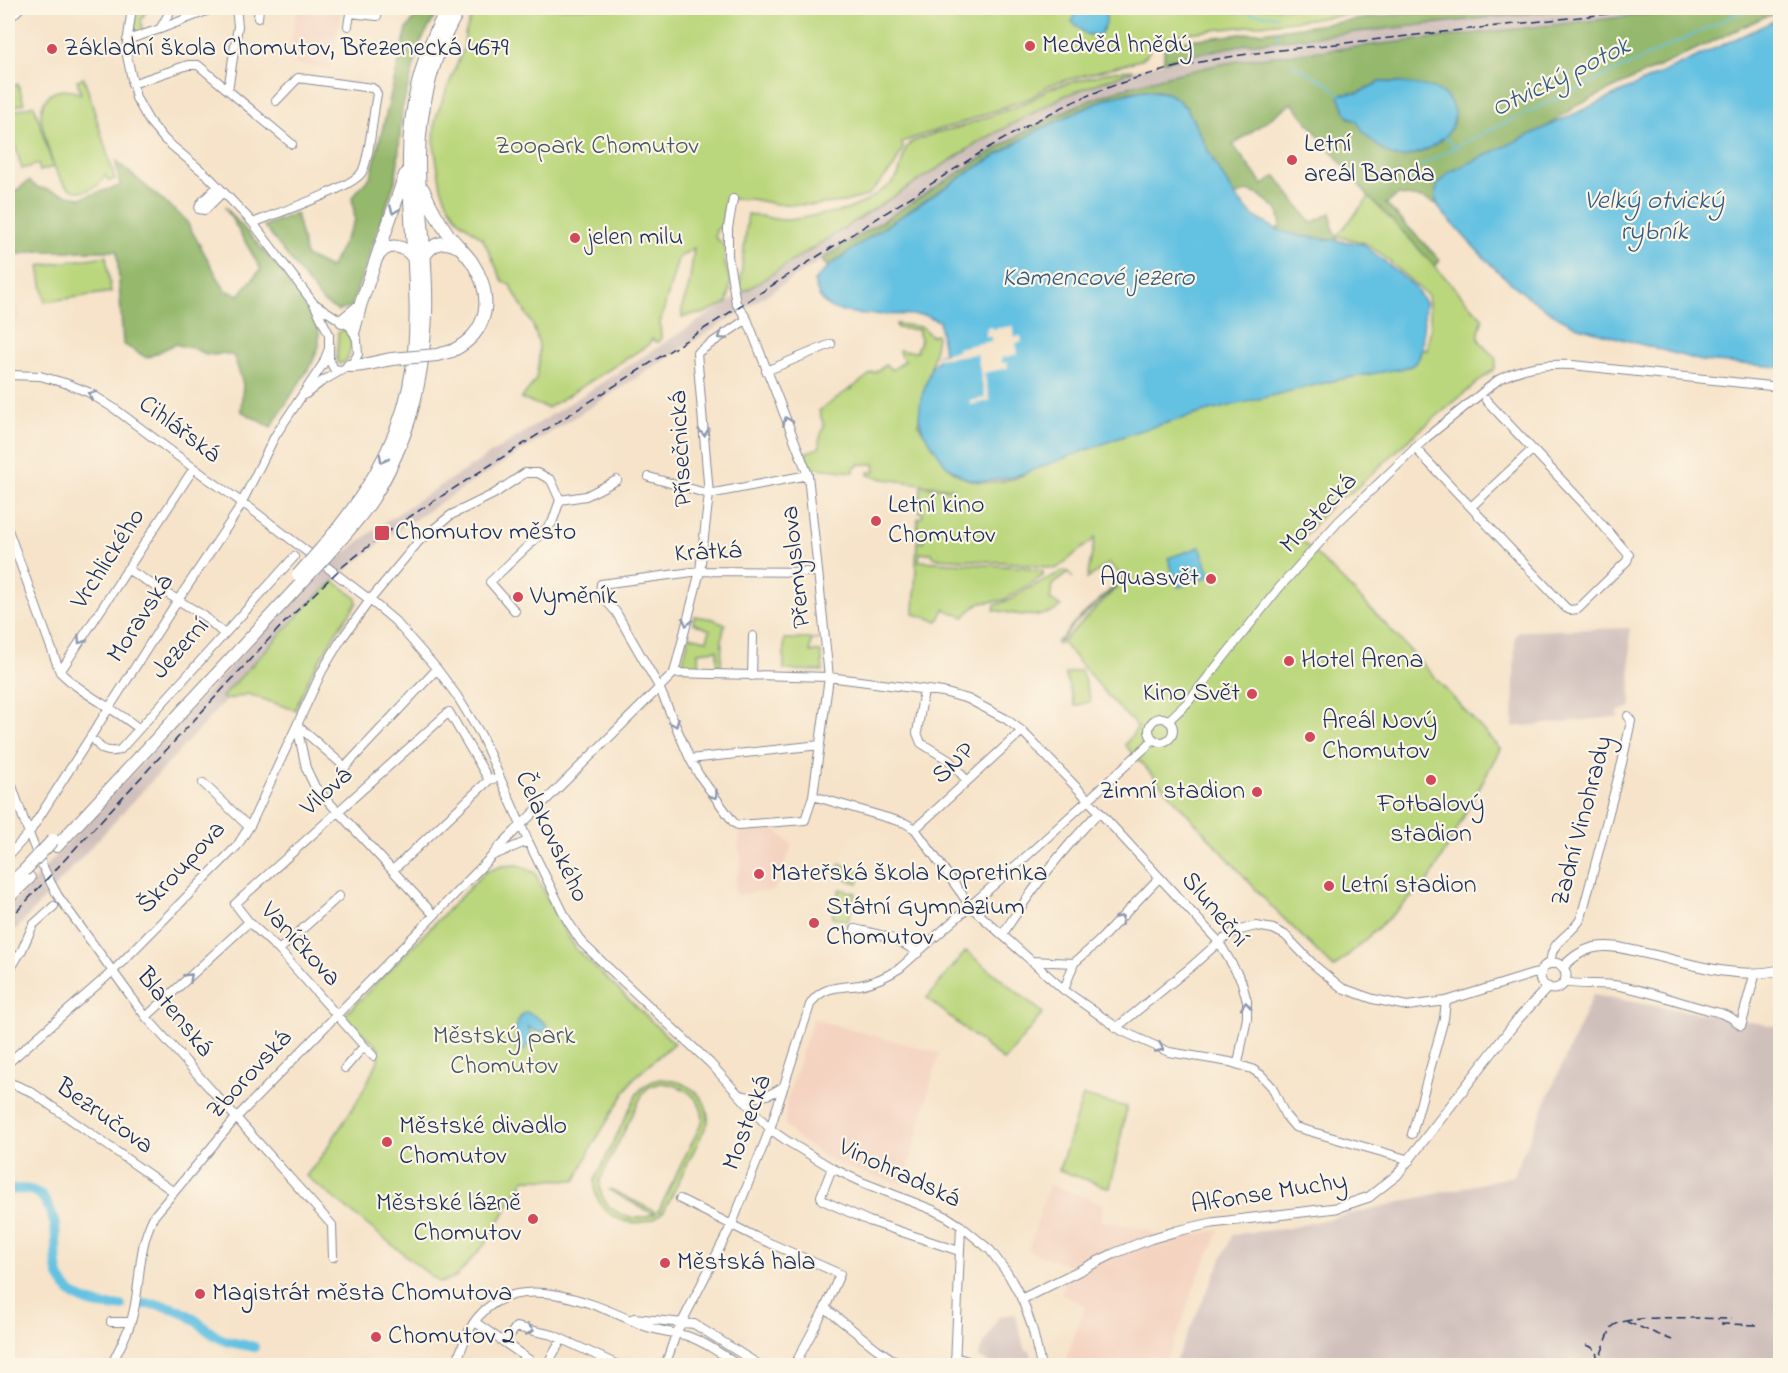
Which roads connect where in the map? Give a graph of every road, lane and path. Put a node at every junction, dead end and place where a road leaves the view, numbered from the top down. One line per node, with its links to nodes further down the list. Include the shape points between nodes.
1 (20, 8): 12 (street)
2 (132, 8): 15 (street)
3 (172, 8): 14 (street)
4 (214, 8): 14 (street)
5 (236, 8): 17 (street, via 238,26)
6 (259, 8): 11 (street)
7 (448, 8): 20 (highway, via 420,78)
8 (460, 8): 21 (highway, via 432,72 421,132)
9 (351, 10): 10 (street); 13 (street)
10 (377, 16)
11 (258, 18)
12 (8, 20)
13 (348, 26)
14 (160, 29): 15 (street)
15 (127, 40): 16 (street)
16 (132, 84): 17 (street, via 198,65); 23 (street, via 149,121 165,140)
17 (228, 90): 19 (street)
18 (276, 101): 23 (street, via 298,78 372,88 376,94 366,162 360,176 338,189)
19 (292, 144)
20 (409, 163): 25 (highway, one-way to 25); 26 (highway)
21 (419, 180): 24 (highway, via 429,204); 26 (highway)
22 (733, 199): 29 (street, Přemyslova, via 729,255 736,303)
23 (253, 223): 27 (street)
24 (460, 248): 26 (highway, via 439,243); 36 (highway, bridge, via 483,283 487,303 481,325 452,351)
25 (377, 257): 26 (highway, via 393,246); 28 (highway)
26 (419, 258): 98 (highway, bridge, via 409,386 398,426 362,497 324,553)
27 (314, 304): 30 (street); 32 (street)
28 (360, 306): 30 (highway); 31 (highway)
29 (747, 319): 38 (street, Přemyslova); 49 (street, Přísečnická, one-way to 49, via 697,353)
30 (342, 321): 31 (street); 32 (street)
31 (354, 330): 35 (street)
32 (329, 334): 34 (street)
33 (831, 344): 38 (street)
34 (328, 351): 37 (street, via 334,369); 41 (street, Moravská)
35 (358, 354): 36 (highway, via 365,360); 37 (street)
36 (376, 361): 37 (highway)
37 (345, 368): 41 (street)
38 (766, 371): 46 (street, Přemyslova, one-way to 38)
39 (8, 375): 45 (street, Cihlářská, one-way to 39, via 88,392 40,376)
40 (1780, 387): 43 (street, Mostecká, via 1572,365 1528,367 1504,376 1482,391)
41 (300, 399): 51 (street, Moravská, via 275,436)
42 (1486, 400): 44 (street)
43 (1414, 448): 52 (street); 73 (street, Mostecká, via 1300,564 1188,702)
44 (1532, 450): 52 (street); 52 (street, via 1629,555 1578,609 1566,608)
45 (194, 468): 51 (street, Cihlářská); 56 (street, Vrchlického)
46 (808, 475): 49 (street); 58 (street, Přemyslova)
47 (649, 477): 49 (street)
48 (617, 480): 50 (street, via 586,496)
49 (709, 494): 57 (street, Přísečnická)
50 (560, 500): 60 (street, Škroupova, via 550,480 538,473 525,473 438,525 419,541); 61 (street, via 552,523 490,582)
51 (242, 503): 54 (street, Cihlářská); 59 (street, Moravská)
52 (1471, 507)
53 (8, 530): 65 (street)
54 (309, 555): 60 (street, Čelakovského)
55 (294, 557): 62 (street, Jezerní)
56 (127, 569): 59 (street); 65 (street, Vrchlického, one-way to 65)
57 (700, 571): 58 (street, Krátká); 66 (street, Přísečnická, one-way to 66); 69 (street, Krátká, via 601,585 600,594 621,620)
58 (818, 572): 68 (street, Přemyslova)
59 (178, 600): 62 (street); 71 (street, Moravská)
60 (370, 600): 64 (street, Čelakovského, via 395,621); 74 (street, Škroupova, via 322,671)
61 (515, 611)
62 (224, 634): 75 (street, Jezerní)
63 (753, 636): 67 (street)
64 (437, 669): 74 (street, via 345,767); 82 (street, Čelakovského, via 481,735)
65 (60, 672): 71 (street)
66 (674, 673): 67 (street, Sluneční); 69 (street, Zborovská)
67 (752, 676): 68 (street, Sluneční)
68 (829, 677): 70 (street, Sluneční); 79 (street, Přemyslova)
69 (659, 687): 80 (street, one-way to 80); 89 (street, Zborovská)
70 (924, 690): 76 (street, Sluneční, via 968,699); 84 (street, via 918,738 950,761)
71 (110, 707): 75 (street); 92 (street, Moravská)
72 (1628, 716): 113 (street, Zadní Vinohrady, via 1631,721 1622,763 1581,918 1556,944)
73 (1168, 721): 77 (street, Mostecká, via 1153,722 1149,730); 77 (street, Mostecká, via 1173,730 1169,739)
74 (297, 725): 88 (street, via 306,768 315,787); 90 (street, Škroupova)
75 (138, 728): 78 (street, Jezerní, via 120,750 105,751)
76 (1022, 731): 84 (street, SNP); 87 (street, Sluneční)
77 (1153, 739): 87 (street, Mostecká)
78 (96, 742)
79 (820, 745): 80 (street); 86 (street, Přemyslova)
80 (690, 759): 86 (street, Přemyslova, one-way to 86, via 734,823 805,820)
81 (8, 774): 92 (street, Blatenská)
82 (500, 777): 83 (street); 89 (street, Čelakovského)
83 (489, 780): 88 (street, Vilová, via 449,712); 96 (street)
84 (967, 781): 91 (street, SNP)
85 (202, 783): 90 (street)
86 (813, 796): 91 (street)
87 (1094, 806): 97 (street, Sluneční); 103 (street, Mostecká); 107 (street, Mostecká)
88 (338, 811): 96 (street); 101 (street, Vilová)
89 (521, 825): 93 (street, Čelakovského); 95 (street, Zborovská)
90 (248, 826): 116 (street, Škroupova, via 237,846)
91 (915, 829): 103 (street)
92 (29, 833): 94 (street, Moravská); 116 (street, Blatenská, via 58,896)
93 (528, 841): 95 (street, Zborovská); 135 (street, Čelakovského, via 582,943)
94 (8, 856)
95 (492, 856): 104 (street, Zborovská)
96 (393, 870): 104 (street)
97 (1159, 878): 108 (street, Sluneční); 111 (street, one-way to 97)
98 (17, 879): 100 (highway)
99 (339, 896): 109 (street)
100 (8, 898)
101 (235, 904): 105 (street, Vaníčkova)
102 (54, 906): 117 (street, via 33,925)
103 (971, 907): 107 (street); 110 (street, Mostecká)
104 (434, 915): 124 (street, Zborovská)
105 (249, 922): 109 (street, Vaníčkova); 125 (street, one-way to 105)
106 (855, 929): 110 (street, via 903,942)
107 (1002, 935): 112 (street)
108 (1219, 942): 123 (street, via 1236,931 1256,926 1272,929 1285,935 1342,988 1407,1006); 127 (street); 131 (street, Sluneční, one-way to 108, via 1247,1001 1241,980)
109 (279, 950): 124 (street, Vaníčkova)
110 (918, 953): 134 (street, Mostecká, via 879,980 819,992 810,1005)
111 (1077, 960): 112 (street); 122 (street)
112 (1031, 961): 122 (street)
113 (1551, 964): 114 (main road); 118 (main road)
114 (1563, 968): 119 (main road, via 1581,952 1610,946 1725,972); 120 (main road)
115 (1780, 970): 119 (main road)
116 (113, 971): 125 (street, Blatenská); 130 (street, Škroupova)
117 (8, 973)
118 (1541, 973): 121 (main road); 123 (street)
119 (1755, 974): 126 (main road)
120 (1564, 982): 121 (main road, Alfonse Muchy, via 1557,988); 126 (street, Alfonse Muchy, via 1623,986 1720,1013)
121 (1548, 987): 139 (main road, Alfonse Muchy, via 1518,1019)
122 (1064, 990): 127 (street)
123 (1446, 1001): 138 (street)
124 (335, 1015): 128 (street, Vaníčkova); 136 (street, Zborovská)
125 (146, 1017): 136 (street, Blatenská)
126 (1741, 1025)
127 (1116, 1028): 131 (street, one-way to 131, via 1169,1052)
128 (364, 1046): 129 (street, Vaníčkova); 132 (street)
129 (373, 1056)
130 (8, 1063)
131 (1238, 1064): 139 (street, via 1261,1075 1272,1087 1295,1127)
132 (345, 1068)
133 (8, 1082): 141 (street, Bezručova, via 30,1091)
134 (784, 1086): 135 (street, via 763,1097); 137 (street, Mostecká)
135 (739, 1094): 137 (street, Čelakovského)
136 (236, 1118): 141 (street, Zborovská); 146 (street, Blatenská, via 332,1225)
137 (770, 1129): 140 (street, Vinohradská); 143 (street, Mostecká)
138 (1412, 1134)
139 (1410, 1160): 147 (main road, Alfonse Muchy, via 1382,1188 1358,1202 1329,1210 1212,1223 1177,1231 1113,1254)
140 (832, 1168): 144 (street, Vinohradská, via 933,1210); 145 (street, via 822,1200 868,1221)
141 (174, 1192): 149 (street, Zborovská, via 147,1229)
142 (680, 1199): 143 (street)
143 (732, 1224): 148 (street, via 840,1274); 153 (street, Mostecká)
144 (961, 1226): 145 (street); 147 (street, Vinohradská, via 996,1257)
145 (959, 1251): 157 (street)
146 (333, 1257)
147 (1022, 1299): 169 (street, Vinohradská)
148 (825, 1308): 166 (street); 167 (street)
149 (132, 1317): 152 (street); 158 (street, Zborovská)
150 (627, 1318): 151 (street, via 578,1300 539,1292 502,1299); 153 (street); 154 (street)
151 (477, 1319): 156 (street); 159 (street)
152 (111, 1322)
153 (683, 1322): 154 (street, Mostecká); 165 (street, via 694,1323)
154 (676, 1334): 163 (street, Mostecká); 164 (street)
155 (562, 1339): 156 (street, one-way to 155, via 516,1327); 161 (street); 162 (street)
156 (505, 1342): 160 (street)
157 (955, 1361): 168 (street)
158 (111, 1365)
159 (455, 1365)
160 (538, 1365)
161 (546, 1365)
162 (620, 1365)
163 (665, 1365)
164 (739, 1365)
165 (761, 1365)
166 (794, 1365)
167 (902, 1365)
168 (984, 1365)
169 (1041, 1365)

